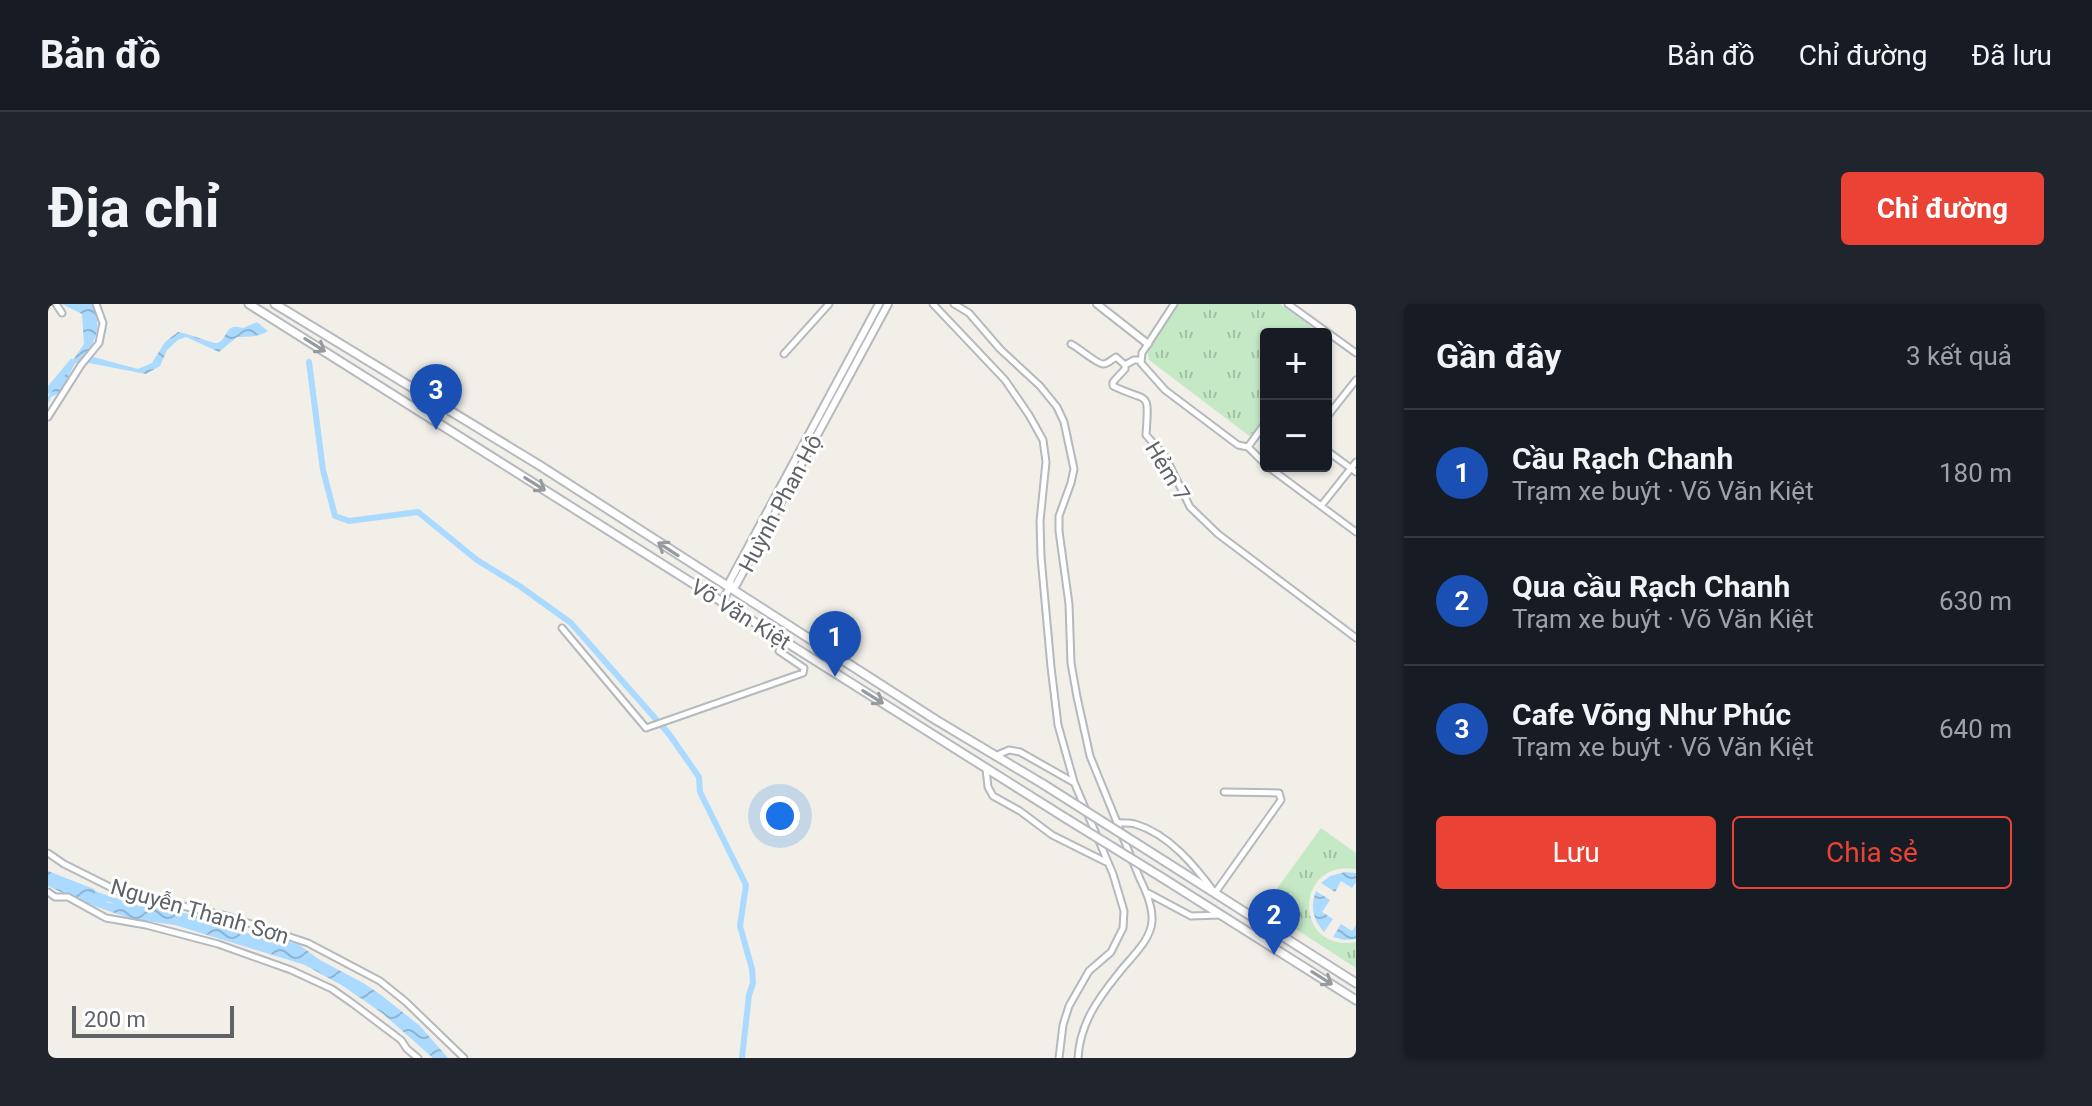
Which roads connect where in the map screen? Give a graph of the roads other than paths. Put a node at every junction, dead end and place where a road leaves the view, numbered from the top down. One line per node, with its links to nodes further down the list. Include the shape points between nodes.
1 (56, 304): 13 (street)
2 (96, 304): 26 (street, via 103,330 99,343)
3 (249, 304): 24 (main road, Võ Văn Kiệt, one-way to 24)
4 (275, 304): 22 (main road, Võ Văn Kiệt)
5 (829, 304): 19 (street)
6 (879, 304): 36 (street, Huỳnh Phan Hộ)
7 (888, 304): 36 (street, Huỳnh Phan Hộ, via 736,585)
8 (933, 304): 43 (street, via 1005,380 1043,440 1040,529 1048,637 1058,725)
9 (954, 304): 45 (street, via 1040,386 1064,422 1074,469 1059,516 1071,663 1085,738)
10 (1097, 304): 17 (street)
11 (1174, 304): 17 (street)
12 (1288, 304): 14 (street)
13 (62, 313)
14 (1317, 328)
15 (1332, 339): 18 (street)
16 (1071, 344): 21 (street, via 1099,364 1116,357)
17 (1148, 344): 20 (street)
18 (1356, 353)
19 (784, 354)
20 (1140, 360): 21 (street); 28 (street, via 1165,390 1238,445)
21 (1125, 365): 39 (street, Hẻm 7, via 1113,386 1146,401 1146,435 1165,456 1190,507)
22 (389, 374): 24 (main road); 36 (main road, Võ Văn Kiệt, one-way to 22)
23 (1356, 380): 25 (street)
24 (380, 386): 37 (main road, Võ Văn Kiệt, one-way to 37)
25 (1332, 410)
26 (48, 417)
27 (1260, 430): 28 (street)
28 (1248, 447): 30 (street)
29 (1332, 454): 32 (street)
30 (1260, 459)
31 (1356, 462): 32 (street)
32 (1354, 471): 34 (street)
33 (1275, 472): 34 (street)
34 (1321, 506): 35 (street)
35 (1356, 532)
36 (730, 587): 37 (street); 41 (main road, Võ Văn Kiệt)
37 (722, 601): 40 (main road, Võ Văn Kiệt)
38 (562, 628): 40 (street, via 646,728 803,673 804,668 779,651)
39 (1356, 638)
40 (783, 640): 42 (main road, Võ Văn Kiệt, one-way to 42)
41 (995, 756): 43 (street, via 1015,751); 50 (main road, Võ Văn Kiệt, bridge)
42 (986, 769): 47 (street, via 993,796 1052,835); 51 (main road, Võ Văn Kiệt, bridge)
43 (1074, 782): 47 (street)
44 (1224, 792): 50 (street, via 1279,793 1281,800)
45 (1116, 821): 49 (street); 50 (street, via 1132,823 1171,844)
46 (48, 853): 55 (street, Nguyễn Thanh Sơn, via 118,891 230,917 308,943 380,981)
47 (1107, 862): 56 (street, via 1122,904 1123,928 1069,1006)
48 (48, 892): 54 (street, via 106,918 218,944 291,970 332,989)
49 (1147, 893): 51 (street, via 1191,916); 57 (street, via 1149,933 1098,1000 1079,1039)
50 (1215, 893): 52 (main road, Võ Văn Kiệt)
51 (1222, 915): 53 (main road, Võ Văn Kiệt, one-way to 53)
52 (1356, 983)
53 (1356, 1000)
54 (418, 1058)
55 (464, 1058)
56 (1059, 1058)
57 (1078, 1058)

